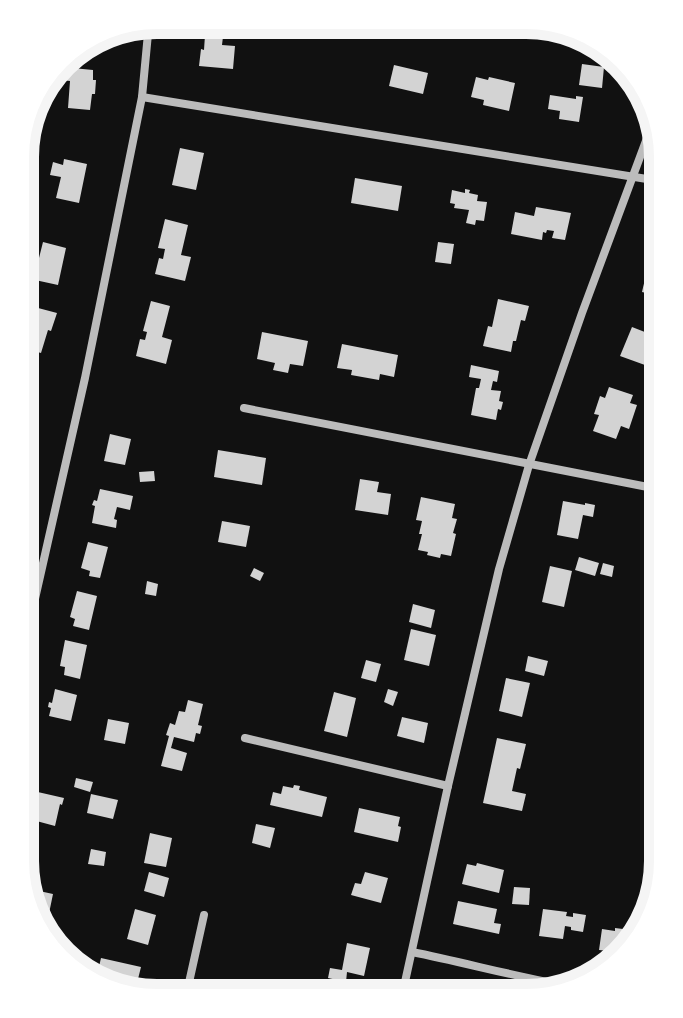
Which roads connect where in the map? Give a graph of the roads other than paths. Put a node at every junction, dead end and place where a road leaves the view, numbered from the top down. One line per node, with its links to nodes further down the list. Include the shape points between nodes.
1 (148, 35): 2 (street)
2 (142, 97): 4 (street); 9 (street)
3 (647, 136): 4 (street)
4 (631, 177): 5 (street); 7 (street)
5 (649, 179)
6 (244, 408): 7 (street)
7 (529, 465): 8 (street); 11 (street)
8 (649, 487)
9 (34, 603)
10 (245, 738): 11 (street)
11 (448, 786): 13 (street)
12 (204, 915): 15 (street)
13 (412, 952): 14 (street); 16 (street)
14 (545, 982)
15 (189, 984)
16 (405, 984)

